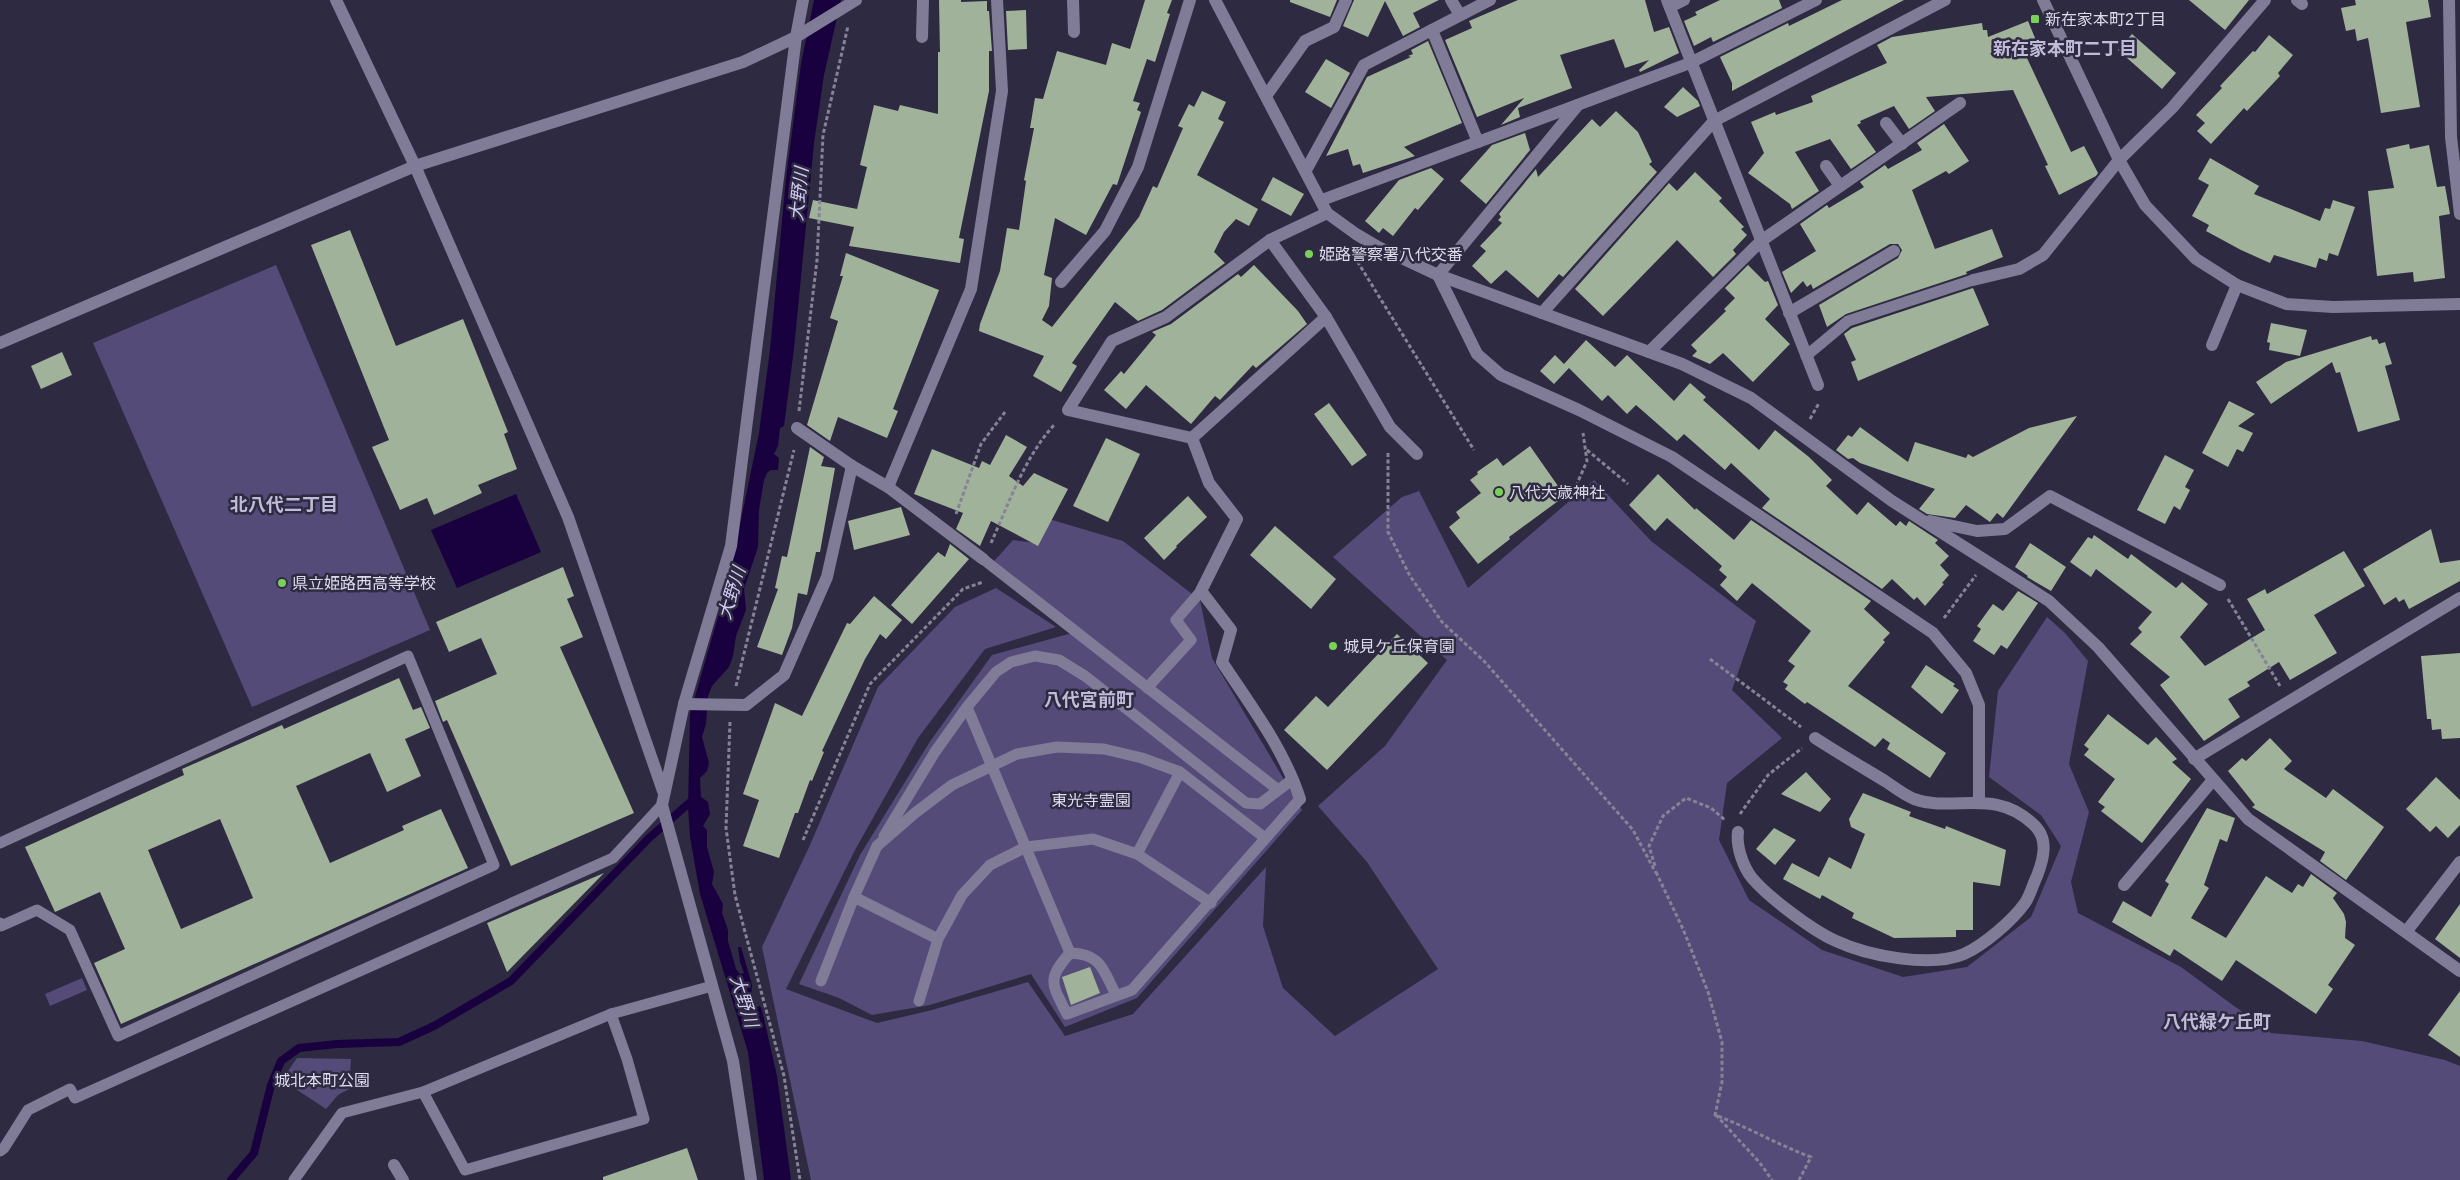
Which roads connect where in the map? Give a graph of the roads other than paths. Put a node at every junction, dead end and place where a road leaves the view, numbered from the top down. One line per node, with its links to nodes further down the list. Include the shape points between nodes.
1 (336, 0): 34 (street)
2 (803, 0): 22 (street)
3 (924, 0): 23 (street)
4 (997, 0): 61 (street, via 1002,91 971,289)
5 (1073, 0): 21 (street)
6 (1190, 0): 46 (street, via 1138,167 1105,231)
7 (1215, 0): 25 (street)
8 (1346, 0): 25 (street, via 1334,27 1305,41)
9 (1451, 0): 19 (street)
10 (1490, 0): 19 (street)
11 (1684, 0): 18 (street)
12 (1816, 0): 24 (street)
13 (1945, 0): 28 (street)
14 (2043, 0): 33 (street)
15 (2266, 0): 33 (street, via 2172,108)
16 (2449, 0): 30 (street, via 2451,109)
17 (852, 2): 22 (street)
18 (1669, 3): 24 (street)
19 (1460, 16): 20 (street)
20 (1432, 30): 31 (street); 36 (street, via 1364,65)
21 (1074, 32)
22 (796, 37): 34 (street, via 743,62); 68 (street, via 731,546)
23 (922, 37)
24 (1690, 63): 27 (street); 28 (street)
25 (1266, 96): 36 (street)
26 (1960, 103): 32 (street)
27 (1578, 104): 31 (street); 44 (street)
28 (1714, 121): 42 (street); 49 (street)
29 (1886, 123): 32 (street)
30 (2456, 137): 40 (street)
31 (1478, 142): 38 (street)
32 (1902, 144): 37 (street)
33 (2119, 160): 45 (street, via 2043,255 2019,269); 47 (street, via 2145,205 2172,235 2196,259)
34 (415, 166): 52 (street); 77 (street, via 568,517)
35 (1826, 166): 37 (street)
36 (1306, 170): 38 (street)
37 (1840, 186): 42 (street)
38 (1322, 200): 39 (street)
39 (1327, 213): 41 (street); 44 (street, via 1378,247)
40 (2460, 214)
41 (1270, 240): 51 (street); 58 (street, via 1166,317 1112,341 1068,410)
42 (1761, 241): 50 (street); 54 (street)
43 (1894, 251): 50 (street)
44 (1438, 275): 49 (street); 79 (street, via 1477,354 1501,375 1672,457 1933,633 1966,672 1980,705)
45 (1973, 280): 55 (lane, via 1848,321)
46 (1061, 282)
47 (2237, 284): 48 (street, via 2286,304 2333,308); 53 (street)
48 (2460, 304)
49 (1542, 313): 54 (street)
50 (1789, 313): 55 (street)
51 (1326, 317): 58 (street); 59 (street, via 1390,427)
52 (0, 343)
53 (2212, 344)
54 (1649, 352): 62 (street, via 1682,364 1751,398)
55 (1806, 356): 56 (street)
56 (1818, 386)
57 (797, 428): 60 (street)
58 (1192, 438): 65 (street, via 1209,483 1236,519)
59 (1417, 454)
60 (852, 466): 61 (street); 68 (street, via 828,577 784,675 746,706)
61 (888, 487): 63 (street)
62 (1920, 518): 64 (street, via 1977,531 2005,529 2050,496); 71 (street, via 2049,601 2084,634)
63 (983, 559): 67 (lane)
64 (2220, 585)
65 (1201, 591): 67 (lane, via 1176,620 1191,640); 74 (street, via 1231,630 1222,662 1281,753)
66 (2460, 598): 71 (street)
67 (1147, 688): 76 (lane)
68 (684, 704): 77 (street)
69 (967, 707): 72 (lane); 76 (lane, via 996,672 1011,662 1035,656 1059,660 1085,676 1246,803 1260,804); 84 (lane, via 935,752)
70 (1815, 738): 79 (street, via 1915,799 1943,803)
71 (2194, 759): 75 (street)
72 (992, 764): 73 (lane, via 1017,754 1057,747 1104,749); 84 (lane, via 952,785); 85 (lane)
73 (1180, 772): 82 (lane); 86 (lane)
74 (1293, 779): 76 (lane); 78 (street)
75 (2213, 780): 88 (street); 92 (street, via 2248,819)
76 (1277, 790)
77 (663, 791): 80 (street)
78 (1300, 799): 82 (lane)
79 (1979, 802): 81 (street, via 2009,808 2034,824 2044,839 2042,863 2026,902 1999,930 1964,954 1932,960 1901,960 1836,942 1802,920 1751,877 1741,855)
80 (662, 805): 97 (street); 102 (lane, via 613,858 75,1098 70,1090 28,1110)
81 (1738, 832)
82 (1265, 838): 90 (lane)
83 (0, 843): 91 (lane, via 408,656 494,865 118,1036 70,930 37,910 2,926)
84 (878, 846): 89 (lane)
85 (1026, 847): 86 (lane, via 1093,839); 93 (lane, via 990,865 962,895); 94 (lane)
86 (1137, 854): 90 (lane)
87 (2460, 862): 92 (street)
88 (2124, 885)
89 (854, 897): 93 (lane); 96 (lane)
90 (1211, 902): 98 (lane, via 1132,990)
91 (0, 923)
92 (2406, 932): 95 (street)
93 (938, 939): 99 (lane)
94 (1070, 953): 98 (lane, via 1086,953 1099,961); 98 (lane, via 1055,970 1053,986 1067,1014)
95 (2460, 971)
96 (821, 981)
97 (712, 986): 100 (lane); 106 (street, via 733,1061)
98 (1116, 995)
99 (919, 1001)
100 (611, 1014): 101 (lane); 101 (lane, via 628,1058 644,1119 465,1170)
101 (423, 1092): 104 (lane, via 342,1113)
102 (0, 1151)
103 (394, 1165): 105 (street)
104 (294, 1180)
105 (402, 1180)
106 (752, 1180)

